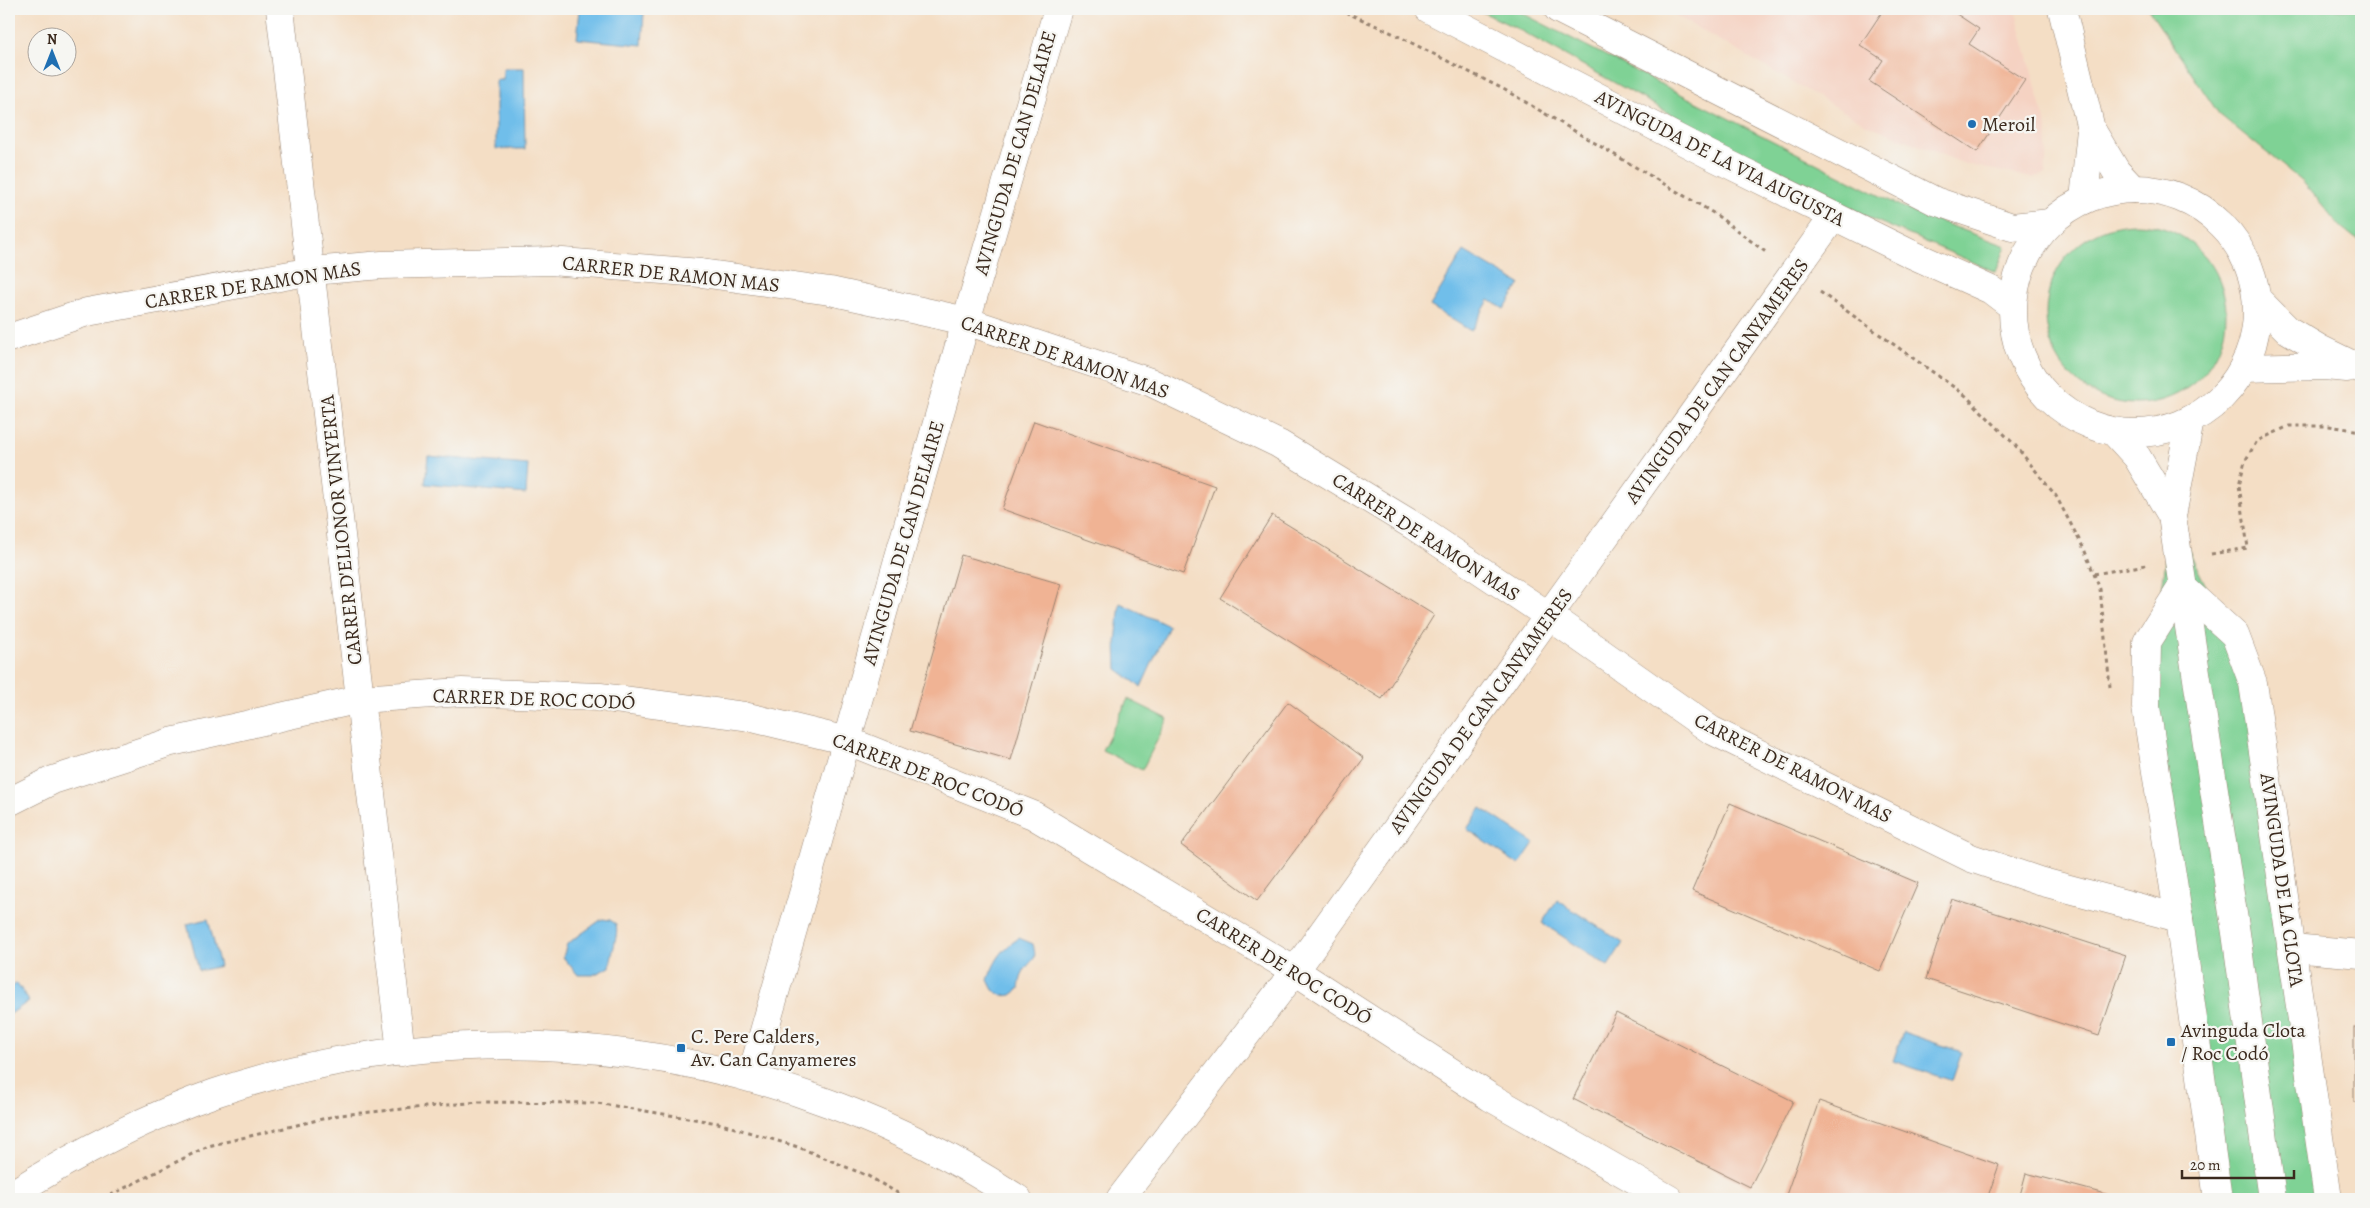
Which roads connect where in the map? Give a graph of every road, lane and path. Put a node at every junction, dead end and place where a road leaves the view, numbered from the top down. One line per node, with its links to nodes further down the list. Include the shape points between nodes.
1 (280, 9): 12 (street, CARRER D'ELIONOR VINYERTA)
2 (1058, 9): 16 (street, AVINGUDA DE CAN DELAIRE)
3 (1338, 9): 13 (path, via 1522,100 1715,214)
4 (1429, 9): 10 (street, AVINGUDA DE LA VIA AUGUSTA)
5 (1558, 9): 11 (street, via 1935,201 2012,227)
6 (2062, 9): 7 (street)
7 (2091, 129): 8 (street, via 2116,170); 9 (street)
8 (2133, 189): 9 (street, via 2108,192); 14 (street, via 2157,191 2180,198 2212,216 2243,253)
9 (2084, 200): 11 (street)
10 (1834, 216): 13 (street, AVINGUDA DE CAN CANYAMERES); 15 (street, AVINGUDA DE LA VIA AUGUSTA, via 1991,290)
11 (2050, 223): 15 (street, via 2022,262)
12 (312, 272): 16 (street, CARRER DE RAMON MAS, via 382,265 550,262 682,271 830,291); 17 (street, CARRER DE RAMON MAS, via 87,312); 27 (street, CARRER D'ELIONOR VINYERTA)
13 (1794, 273): 24 (path, via 1965,395 2015,445 2056,496 2094,574); 26 (street, AVINGUDA DE CAN CANYAMERES)
14 (2257, 300): 18 (street, via 2254,342); 19 (street, via 2288,330)
15 (2012, 306): 22 (street, via 2014,333 2022,359 2044,394 2076,418)
16 (966, 321): 26 (street, CARRER DE RAMON MAS, via 1150,382 1279,444 1414,526); 28 (street, AVINGUDA DE CAN DELAIRE)
17 (9, 338)
18 (2243, 368): 19 (street, via 2324,366); 20 (street, via 2217,402)
19 (2361, 369)
20 (2190, 420): 22 (street, via 2158,432); 23 (street)
21 (2361, 430): 24 (path, via 2289,426 2257,441 2245,461 2239,485 2248,548)
22 (2114, 432): 23 (street, via 2137,457)
23 (2172, 516): 24 (street)
24 (2179, 560): 25 (street)
25 (2182, 587): 30 (street, via 2147,642 2146,707); 31 (street, AVINGUDA DE LA CLOTA, via 2235,634 2253,683); 43 (street, via 2234,923)
26 (1549, 616): 30 (street, CARRER DE RAMON MAS, via 1711,730 1971,858 2048,883); 33 (street, AVINGUDA DE CAN CANYAMERES)
27 (360, 699): 28 (street, CARRER DE ROC CODÓ, via 462,692 600,698 744,716); 29 (street, CARRER DE ROC CODÓ, via 172,742 53,780); 34 (street, CARRER D'ELIONOR VINYERTA)
28 (848, 741): 33 (street, CARRER DE ROC CODÓ, via 1033,815); 35 (street, AVINGUDA DE CAN DELAIRE)
29 (9, 802)
30 (2179, 918): 42 (street)
31 (2292, 948): 32 (street); 44 (street, AVINGUDA DE LA CLOTA)
32 (2361, 954)
33 (1295, 971): 37 (street, CARRER DE ROC CODÓ, via 1490,1097); 41 (street, AVINGUDA DE CAN CANYAMERES)
34 (401, 1052): 35 (street, via 520,1044 591,1048 650,1055); 36 (street, via 274,1075 214,1094 116,1135)
35 (751, 1077): 40 (street, via 841,1107 894,1130)
36 (9, 1196)
37 (1662, 1197)
38 (103, 1199): 39 (path, via 208,1146 339,1115 479,1102 597,1103 718,1124 798,1147 868,1176)
39 (908, 1199)
40 (1018, 1199)
41 (1120, 1199)
42 (2218, 1199)
43 (2272, 1199)
44 (2328, 1199)

